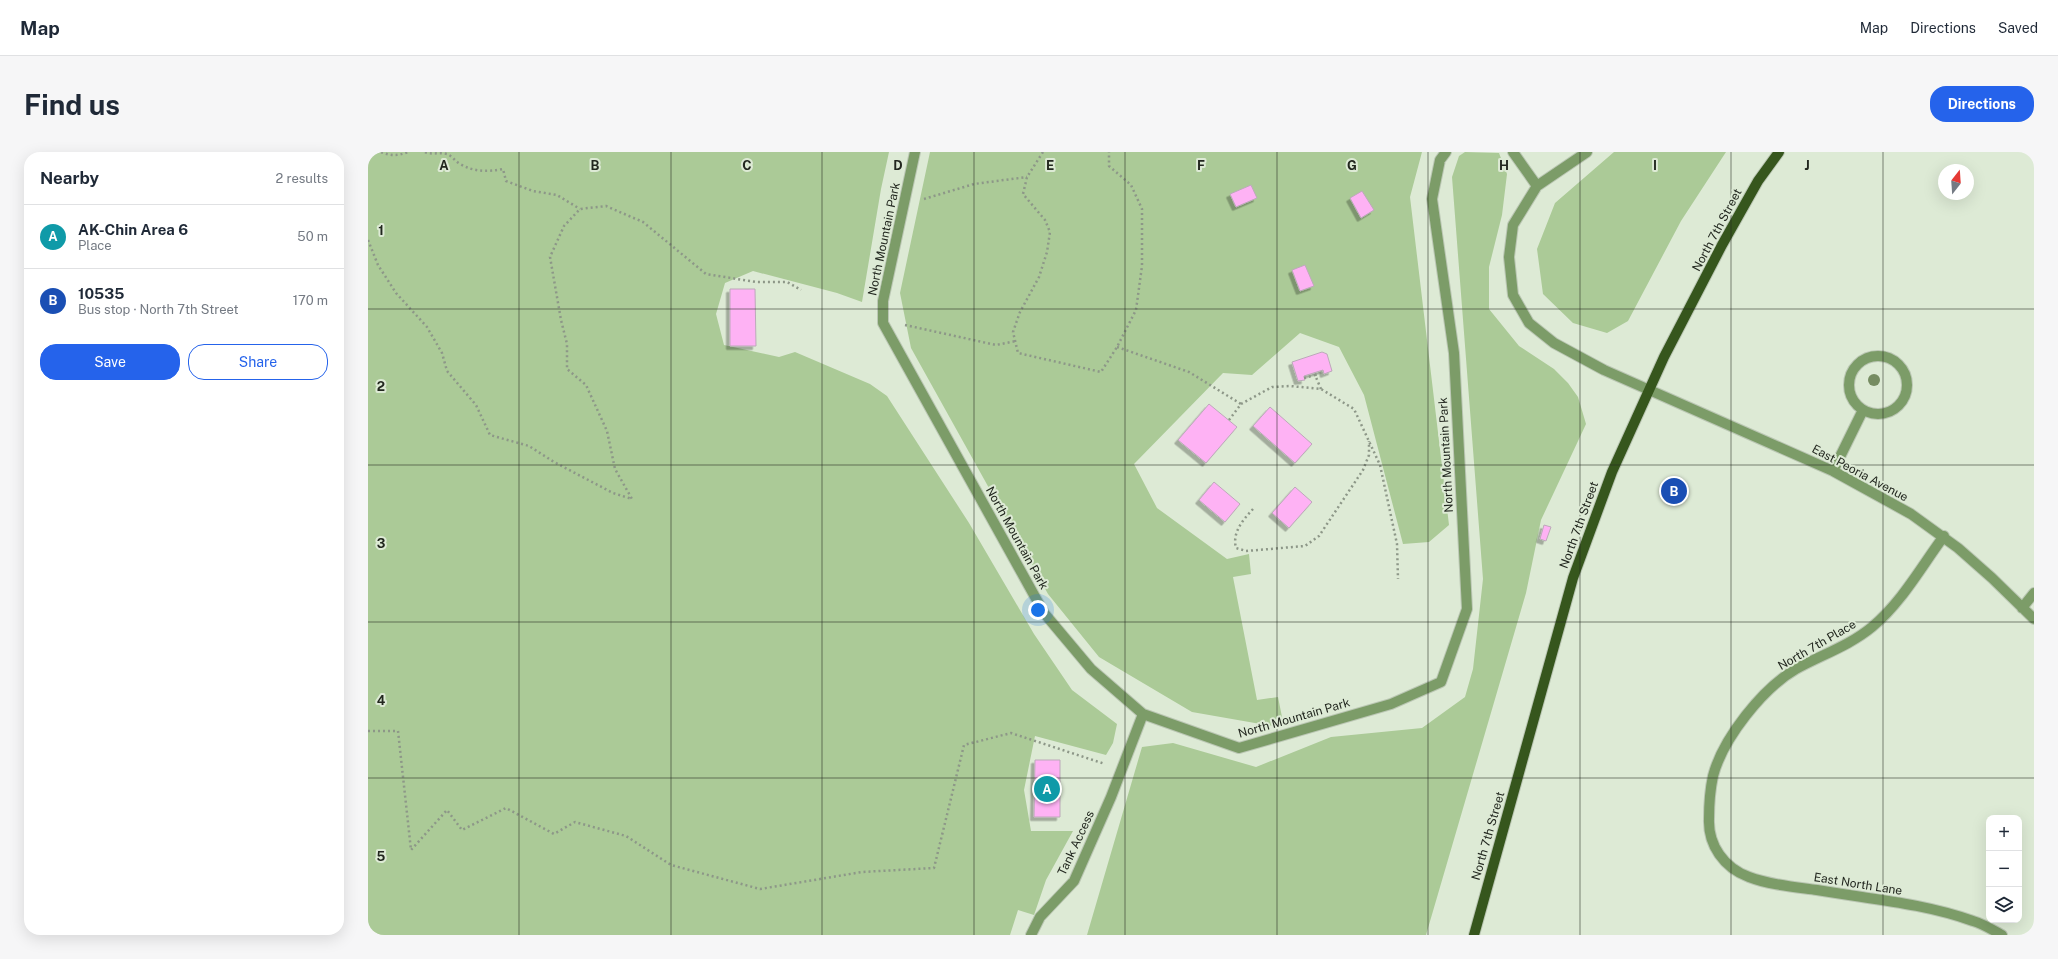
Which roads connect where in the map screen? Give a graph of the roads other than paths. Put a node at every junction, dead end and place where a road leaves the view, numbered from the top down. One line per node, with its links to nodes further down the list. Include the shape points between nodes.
1 (915, 152): 14 (street, North Mountain Park, via 883,301 883,323 1044,613 1091,669)
2 (1446, 152): 14 (street, North Mountain Park, via 1440,160 1432,199 1454,353 1467,609 1441,682 1391,704 1239,748)
3 (1513, 152): 6 (street)
4 (1587, 152): 6 (street)
5 (1780, 152): 7 (main road, North 7th Street, via 1758,182 1722,245)
6 (1537, 186): 7 (street, via 1513,225 1508,257 1513,295 1528,323 1554,343 1604,370)
7 (1649, 389): 9 (street, East Peoria Avenue); 17 (main road, North 7th Street, via 1612,472 1573,578)
8 (1863, 410): 8 (street, via 1872,414 1890,412 1904,398 1907,390 1903,371 1890,358 1872,356 1864,359 1851,372 1851,397); 9 (street)
9 (1833, 471): 10 (street, East Peoria Avenue, via 1911,514)
10 (1944, 536): 12 (street, East Peoria Avenue); 15 (street, North 7th Place, via 1897,603 1872,628 1844,646 1795,670 1760,698 1733,732 1714,774 1710,796 1709,829)
11 (2034, 593): 12 (street)
12 (2022, 608): 13 (street, East Peoria Avenue)
13 (2034, 619)
14 (1143, 714): 16 (street, Tank Access, via 1111,797 1074,881 1040,917)
15 (1716, 851): 18 (street, East North Lane, via 1727,865 1748,877 1937,911 1974,921)
16 (1031, 935)
17 (1474, 935)
18 (2002, 935)

